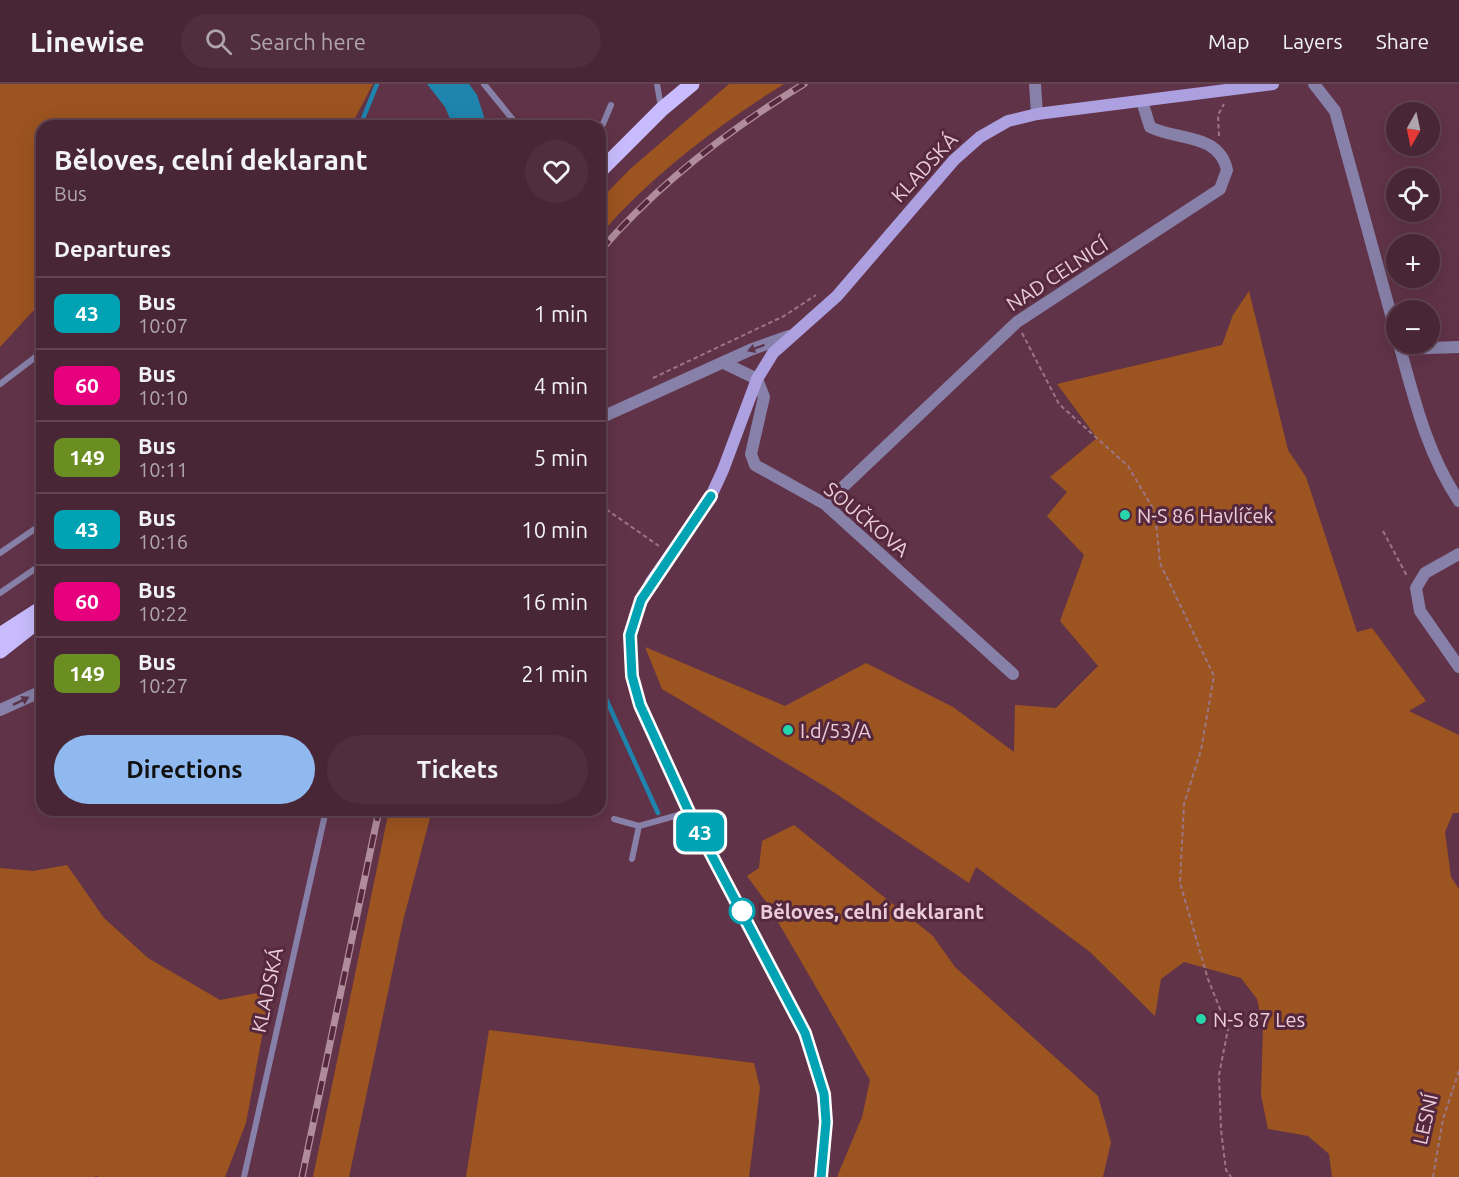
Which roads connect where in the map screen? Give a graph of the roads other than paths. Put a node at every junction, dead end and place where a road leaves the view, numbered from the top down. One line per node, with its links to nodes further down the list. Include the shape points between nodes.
1 (484, 84): 11 (lane)
2 (657, 84): 9 (lane)
3 (692, 84): 9 (main road)
4 (1035, 84): 10 (street)
5 (1273, 84): 7 (main road, KLADSKÁ)
6 (1314, 84): 14 (street, via 1335,111)
7 (1142, 101): 10 (main road, KLADSKÁ); 25 (street, NAD CELNICÍ, via 1150,127 1206,142 1219,151 1227,170 1213,196 1017,322)
8 (611, 105): 12 (lane)
9 (662, 109): 13 (main road)
10 (1037, 114): 15 (main road, KLADSKÁ, via 1008,121 954,160 837,296)
11 (513, 120)
12 (605, 120)
13 (606, 165)
14 (1387, 300)
15 (789, 336): 20 (street, KLADSKÁ, one-way to 20); 21 (main road, KLADSKÁ)
16 (1440, 347): 17 (street)
17 (1459, 347)
18 (1402, 354): 24 (street, via 1424,430 1444,479)
19 (36, 357): 22 (lane)
20 (724, 363): 21 (street); 23 (street, KLADSKÁ)
21 (757, 379): 25 (street, SOUČKOVA, via 764,397 752,460); 39 (main road, KLADSKÁ, via 711,496 651,582 630,635 632,676 640,705)
22 (0, 384)
23 (606, 415)
24 (1459, 501)
25 (825, 504): 36 (street, SOUČKOVA)
26 (36, 528): 27 (lane)
27 (0, 554)
28 (1459, 554): 35 (street, via 1425,573 1416,588 1420,611)
29 (36, 568): 30 (lane)
30 (0, 593)
31 (36, 612): 33 (main road)
32 (36, 623): 34 (main road)
33 (0, 635)
34 (0, 651)
35 (1459, 667)
36 (1013, 674)
37 (36, 694): 38 (street, one-way to 37)
38 (0, 710)
39 (689, 812): 42 (lane); 45 (main road, KLADSKÁ, via 781,984 816,1063 826,1122)
40 (325, 816): 44 (lane, KLADSKÁ)
41 (614, 819): 42 (lane)
42 (639, 826): 43 (lane)
43 (632, 859)
44 (244, 1177)
45 (821, 1177)

